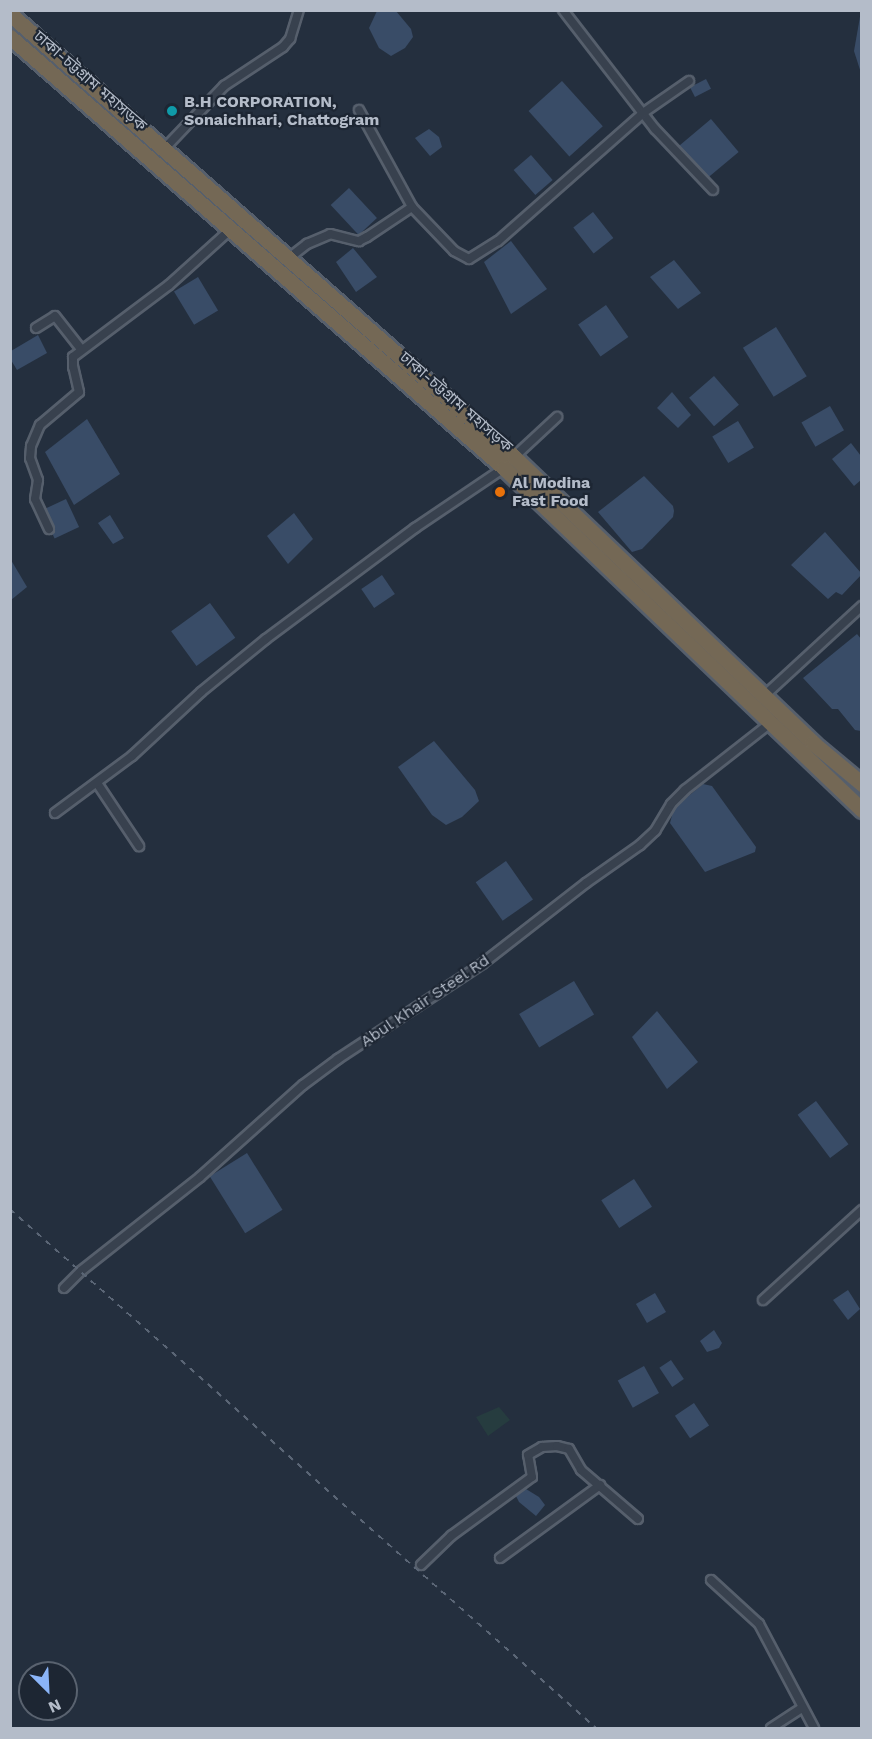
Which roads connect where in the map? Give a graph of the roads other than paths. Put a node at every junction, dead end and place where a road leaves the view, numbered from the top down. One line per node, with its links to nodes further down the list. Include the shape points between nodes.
1 (299, 10): 8 (street, via 290,39 283,47 224,86)
2 (563, 10): 7 (street)
3 (10, 14): 8 (highway, ঢাকা-চট্টগ্রাম মহাসড়ক)
4 (10, 37): 11 (highway, ঢাকা-চট্টগ্রাম মহাসড়ক)
5 (689, 81): 7 (street)
6 (359, 110): 10 (street)
7 (643, 113): 9 (street); 10 (street, via 498,241 469,259 454,251)
8 (165, 148): 12 (highway, ঢাকা-চট্টগ্রাম মহাসড়ক)
9 (713, 190)
10 (412, 207): 12 (street, via 359,241 330,234)
11 (231, 228): 14 (street, via 169,285); 16 (highway, ঢাকা-চট্টগ্রাম মহাসড়ক)
12 (289, 258): 16 (highway, ঢাকা-চট্টগ্রাম মহাসড়ক)
13 (36, 328): 14 (street, via 55,316)
14 (81, 349): 17 (street, via 72,362 80,392 40,425 31,446 30,458 38,480 35,499)
15 (557, 417): 16 (street)
16 (509, 462): 19 (highway, ঢাকা-চট্টগ্রাম মহাসড়ক); 20 (highway, ঢাকা-চট্টগ্রাম মহাসড়ক); 21 (street, via 266,639)
17 (49, 529)
18 (861, 606): 19 (street)
19 (764, 696): 20 (highway, ঢাকা-চট্টগ্রাম মহাসড়ক)
20 (776, 718): 22 (highway, ঢাকা-চট্টগ্রাম মহাসড়ক); 23 (highway, ঢাকা-চট্টগ্রাম মহাসড়ক); 28 (street, Abul Khair Steel Rd, via 685,790 640,845 490,958 303,1085 200,1177)
21 (97, 783): 25 (street); 26 (street)
22 (861, 783): 23 (highway)
23 (849, 799): 24 (highway, ঢাকা-চট্টগ্রাম মহাসড়ক)
24 (861, 810)
25 (55, 813)
26 (139, 846)
27 (861, 1210): 29 (street)
28 (64, 1288)
29 (763, 1300)
30 (600, 1485): 31 (street); 32 (street); 33 (street, via 581,1470 569,1449 542,1447 528,1455 532,1477 451,1536)
31 (638, 1519)
32 (500, 1558)
33 (421, 1565)
34 (711, 1580): 35 (street, via 759,1624)
35 (802, 1708): 36 (street); 37 (street)
36 (771, 1728)
37 (814, 1728)

